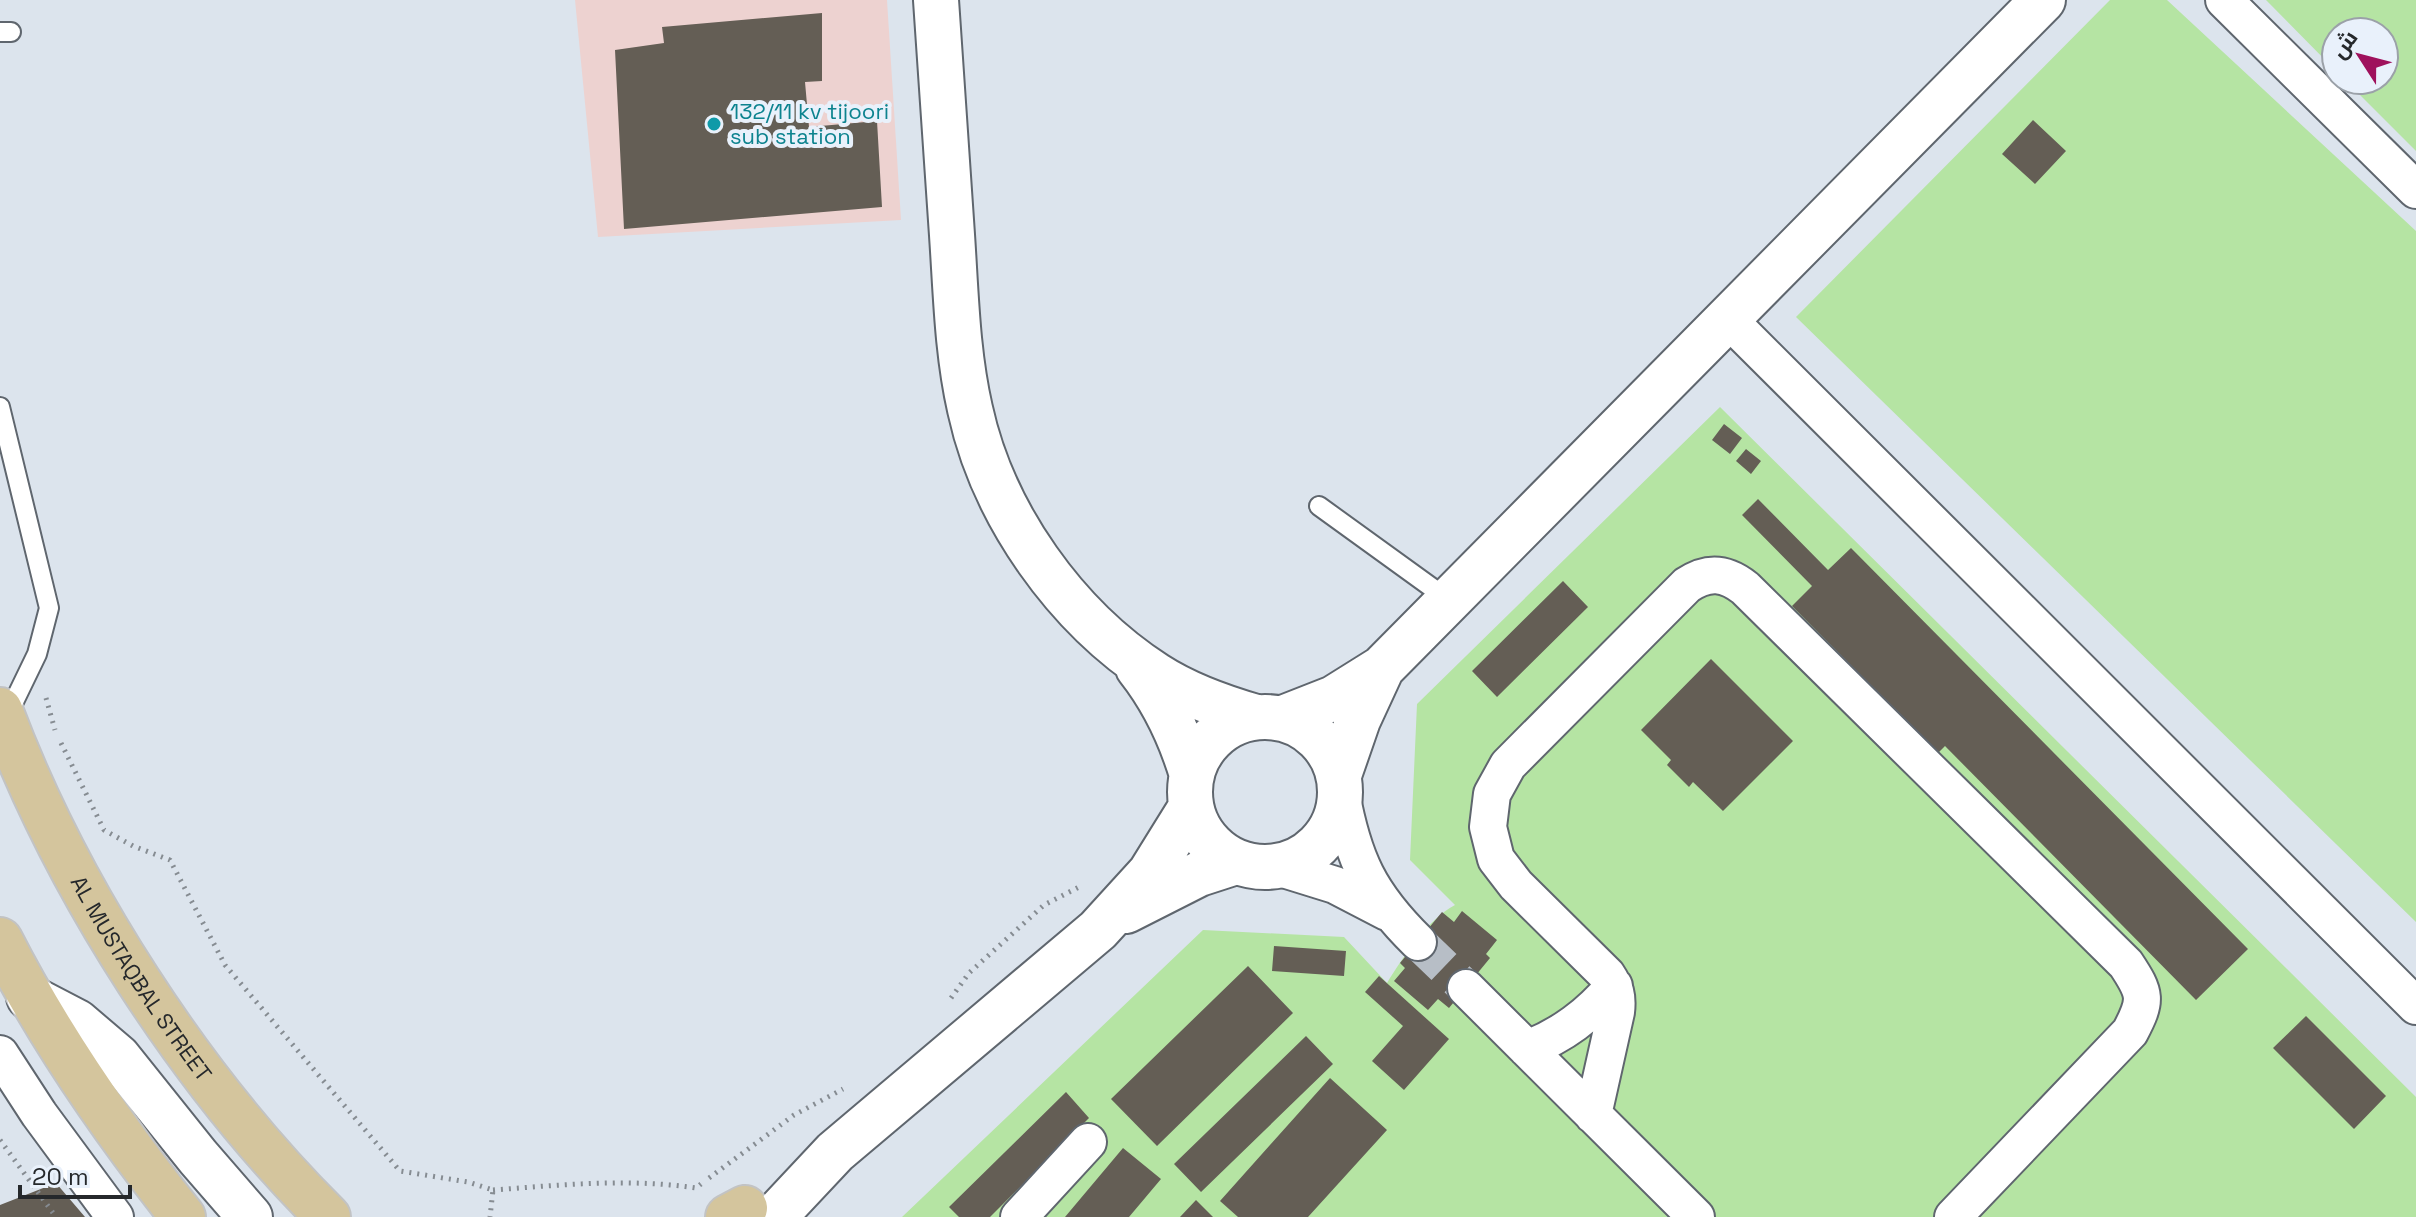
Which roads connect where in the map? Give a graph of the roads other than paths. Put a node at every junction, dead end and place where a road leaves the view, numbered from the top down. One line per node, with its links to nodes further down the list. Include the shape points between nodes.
1 (936, 0): 9 (street, via 960,351 970,411 1014,521 1046,571)
2 (2043, 0): 5 (street)
3 (2224, 0): 4 (street)
4 (2416, 190)
5 (1728, 319): 8 (street); 23 (street)
6 (0, 407): 11 (lane, via 49,608 37,654)
7 (1319, 506): 8 (lane)
8 (1449, 600): 10 (street)
9 (1129, 657): 12 (street, via 1189,694 1222,708); 14 (street, via 1168,712 1182,743)
10 (1382, 668): 12 (street, via 1334,698); 13 (street, via 1358,720)
11 (2, 716): 29 (main road, AL MUSTAQBAL STREET, via 70,862 141,983 258,1142)
12 (1270, 718): 13 (street, via 1302,726 1319,738); 14 (street, via 1234,724 1215,736 1200,753)
13 (1340, 784): 15 (street, via 1336,819 1323,841 1302,858); 16 (street, via 1356,856)
14 (1192, 791): 15 (street, via 1200,830 1216,849); 17 (street, via 1150,873)
15 (1257, 864): 16 (street, via 1335,885); 17 (street, via 1199,874)
16 (1389, 913): 19 (street)
17 (1098, 930): 28 (street, via 835,1152)
18 (0, 940): 22 (main road)
19 (1418, 942)
20 (1614, 986): 24 (street, via 1575,1024); 26 (street, via 1616,1012); 35 (street, via 1496,859 1488,827 1492,794 1508,765 1687,585 1701,576 1733,578 2126,964 2141,988 2141,1011 2130,1032)
21 (1466, 988): 24 (street)
22 (29, 997): 31 (main road, via 127,1147); 32 (street, via 77,1022 118,1057)
23 (2416, 1006)
24 (1527, 1049): 26 (street)
25 (0, 1054): 30 (street)
26 (1593, 1115): 34 (street)
27 (1088, 1142): 33 (street)
28 (745, 1215)
29 (327, 1216)
30 (115, 1217)
31 (183, 1217)
32 (250, 1217)
33 (1019, 1217)
34 (1696, 1217)
35 (1953, 1217)

